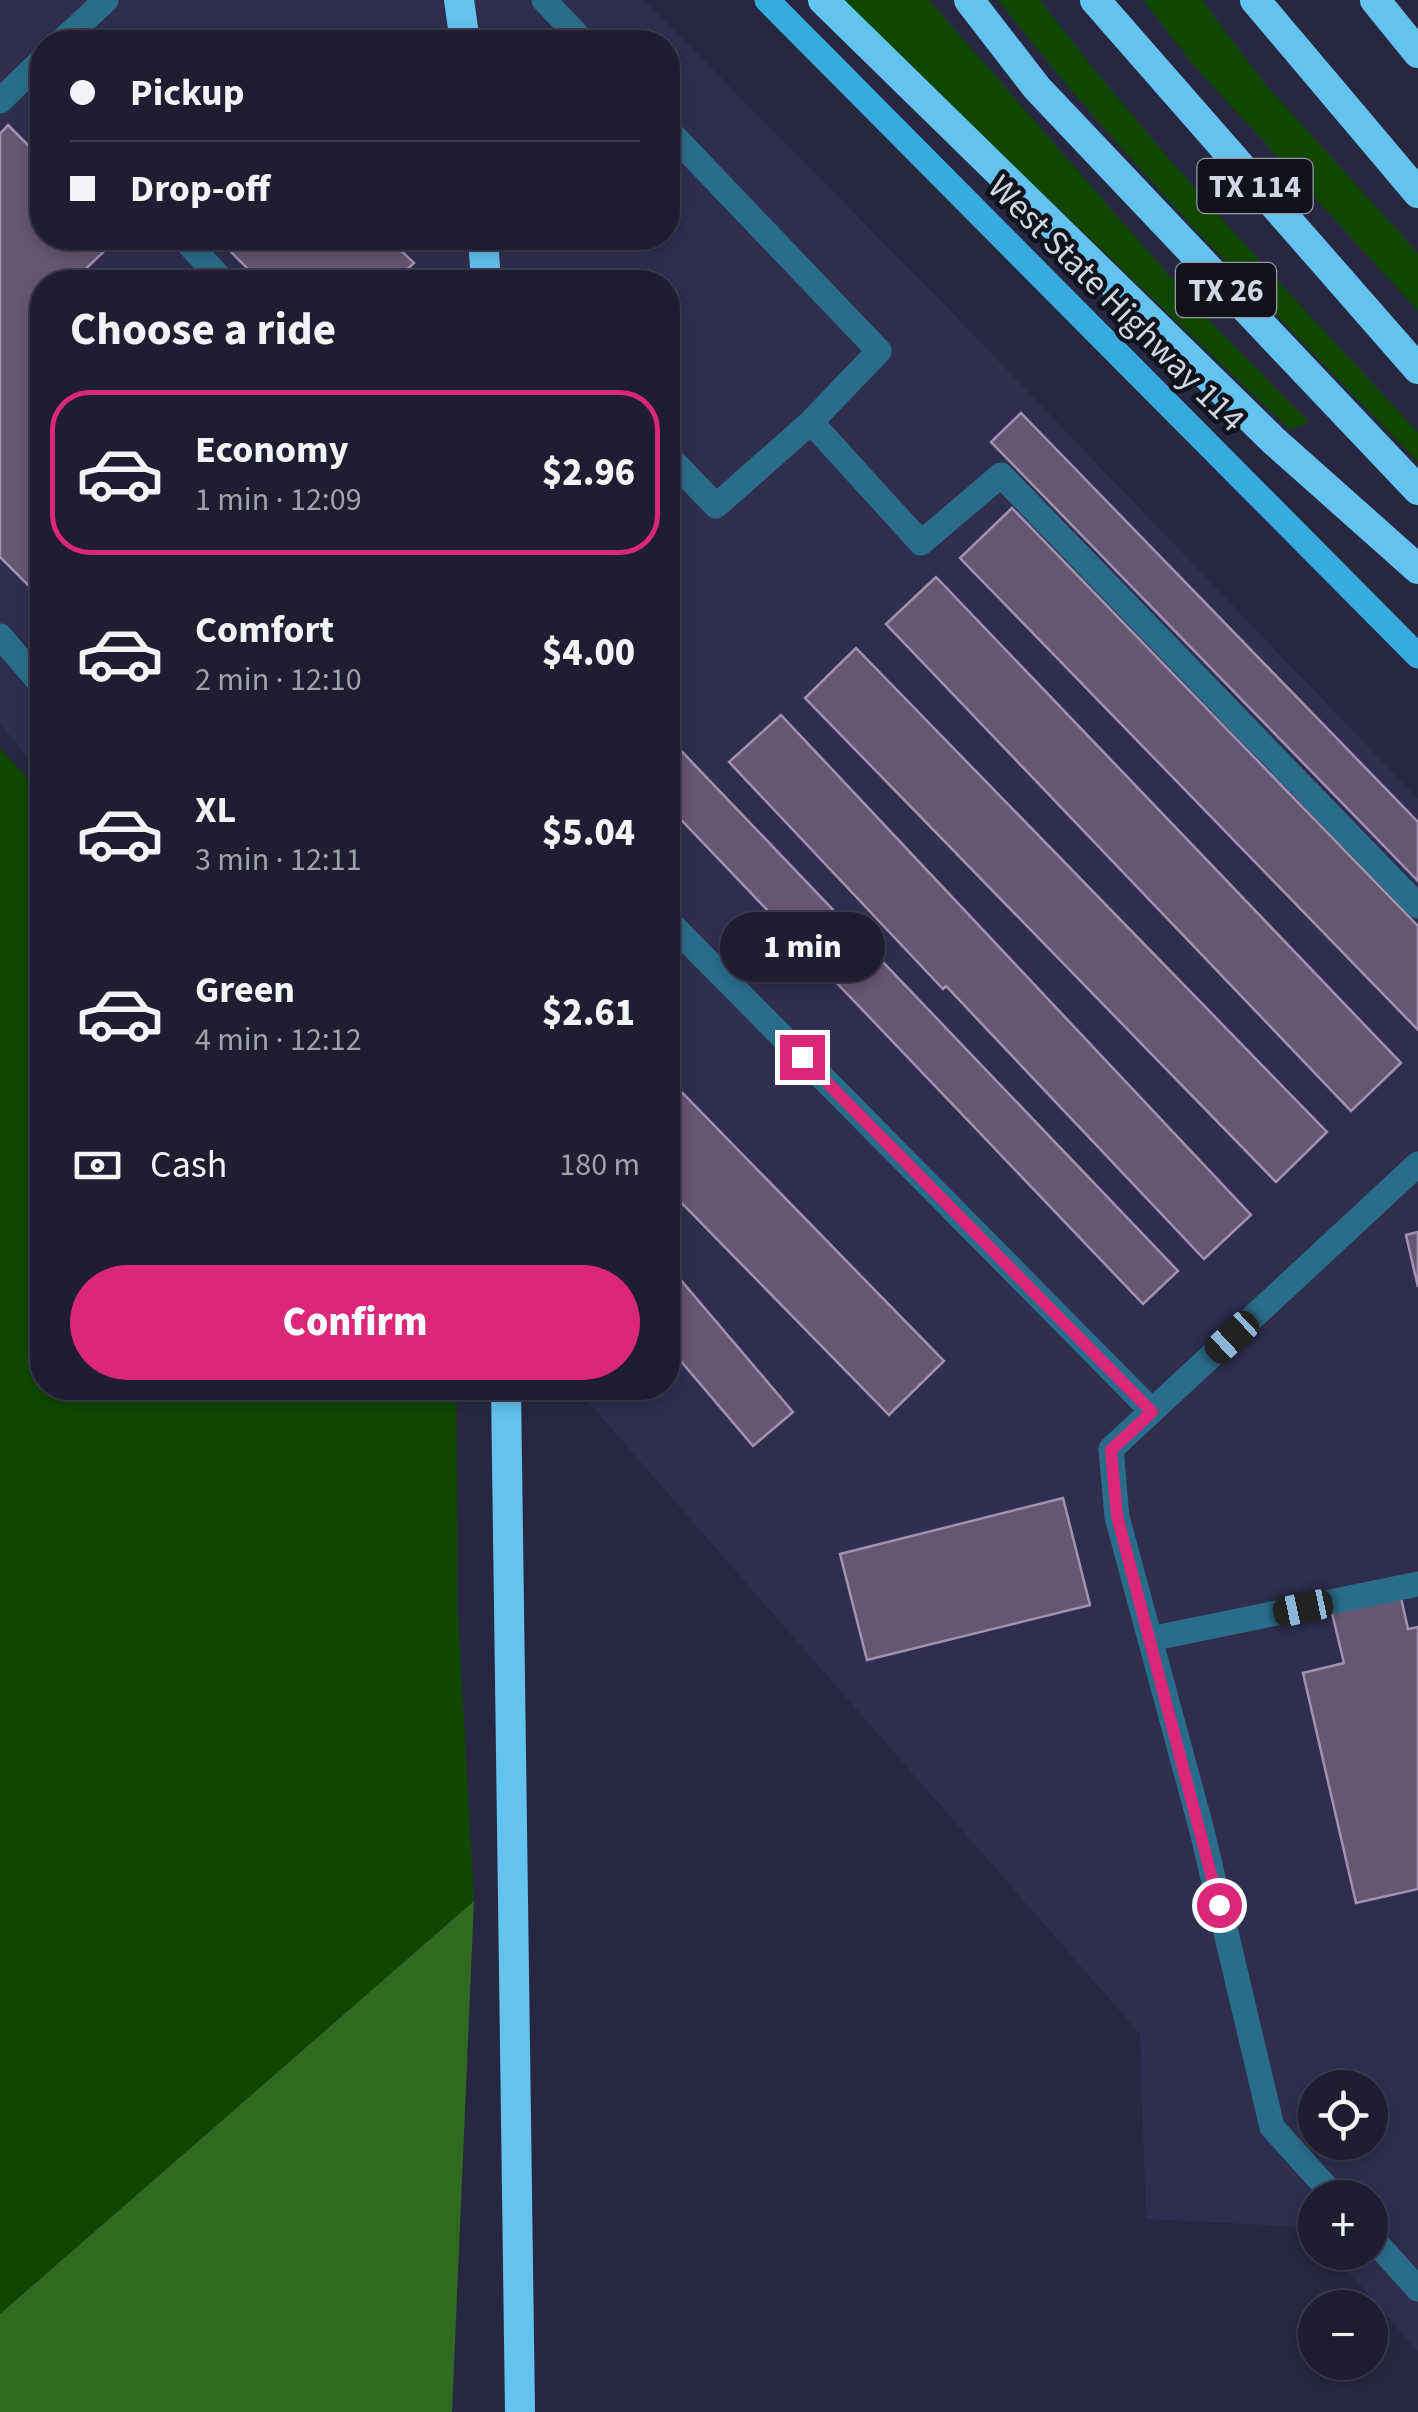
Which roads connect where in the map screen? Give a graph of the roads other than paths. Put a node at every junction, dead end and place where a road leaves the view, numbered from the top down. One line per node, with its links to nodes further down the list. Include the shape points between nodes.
1 (106, 0): 10 (lane)
2 (459, 0): 11 (highway)
3 (544, 0): 12 (lane)
4 (767, 0): 26 (main road, West State Highway 114)
5 (823, 0): 24 (highway, via 1274,441)
6 (969, 0): 23 (highway, TX 26, via 1037,88)
7 (1095, 0): 20 (highway, TX 114)
8 (1255, 0): 17 (highway)
9 (1375, 0): 13 (highway)
10 (75, 30)
11 (463, 30)
12 (573, 30)
13 (1418, 54)
14 (30, 78): 15 (lane)
15 (0, 100)
16 (680, 143): 21 (lane, via 879,351)
17 (1418, 193)
18 (194, 250): 19 (lane)
19 (213, 270)
20 (1418, 370)
21 (811, 422): 22 (lane, via 716,506); 28 (lane, via 921,542 1001,476)
22 (680, 468)
23 (1418, 490)
24 (1418, 570)
25 (0, 636): 27 (lane)
26 (1418, 656)
27 (30, 671)
28 (1418, 906)
29 (680, 933): 32 (lane)
30 (1418, 1164): 32 (lane)
31 (506, 1400): 38 (highway)
32 (1152, 1412): 34 (lane, via 1111,1450 1117,1516)
33 (1418, 1584): 34 (lane)
34 (1150, 1639): 35 (lane, via 1272,2127)
35 (1320, 2180)
36 (1388, 2256): 37 (lane)
37 (1418, 2289)
38 (520, 2412)

